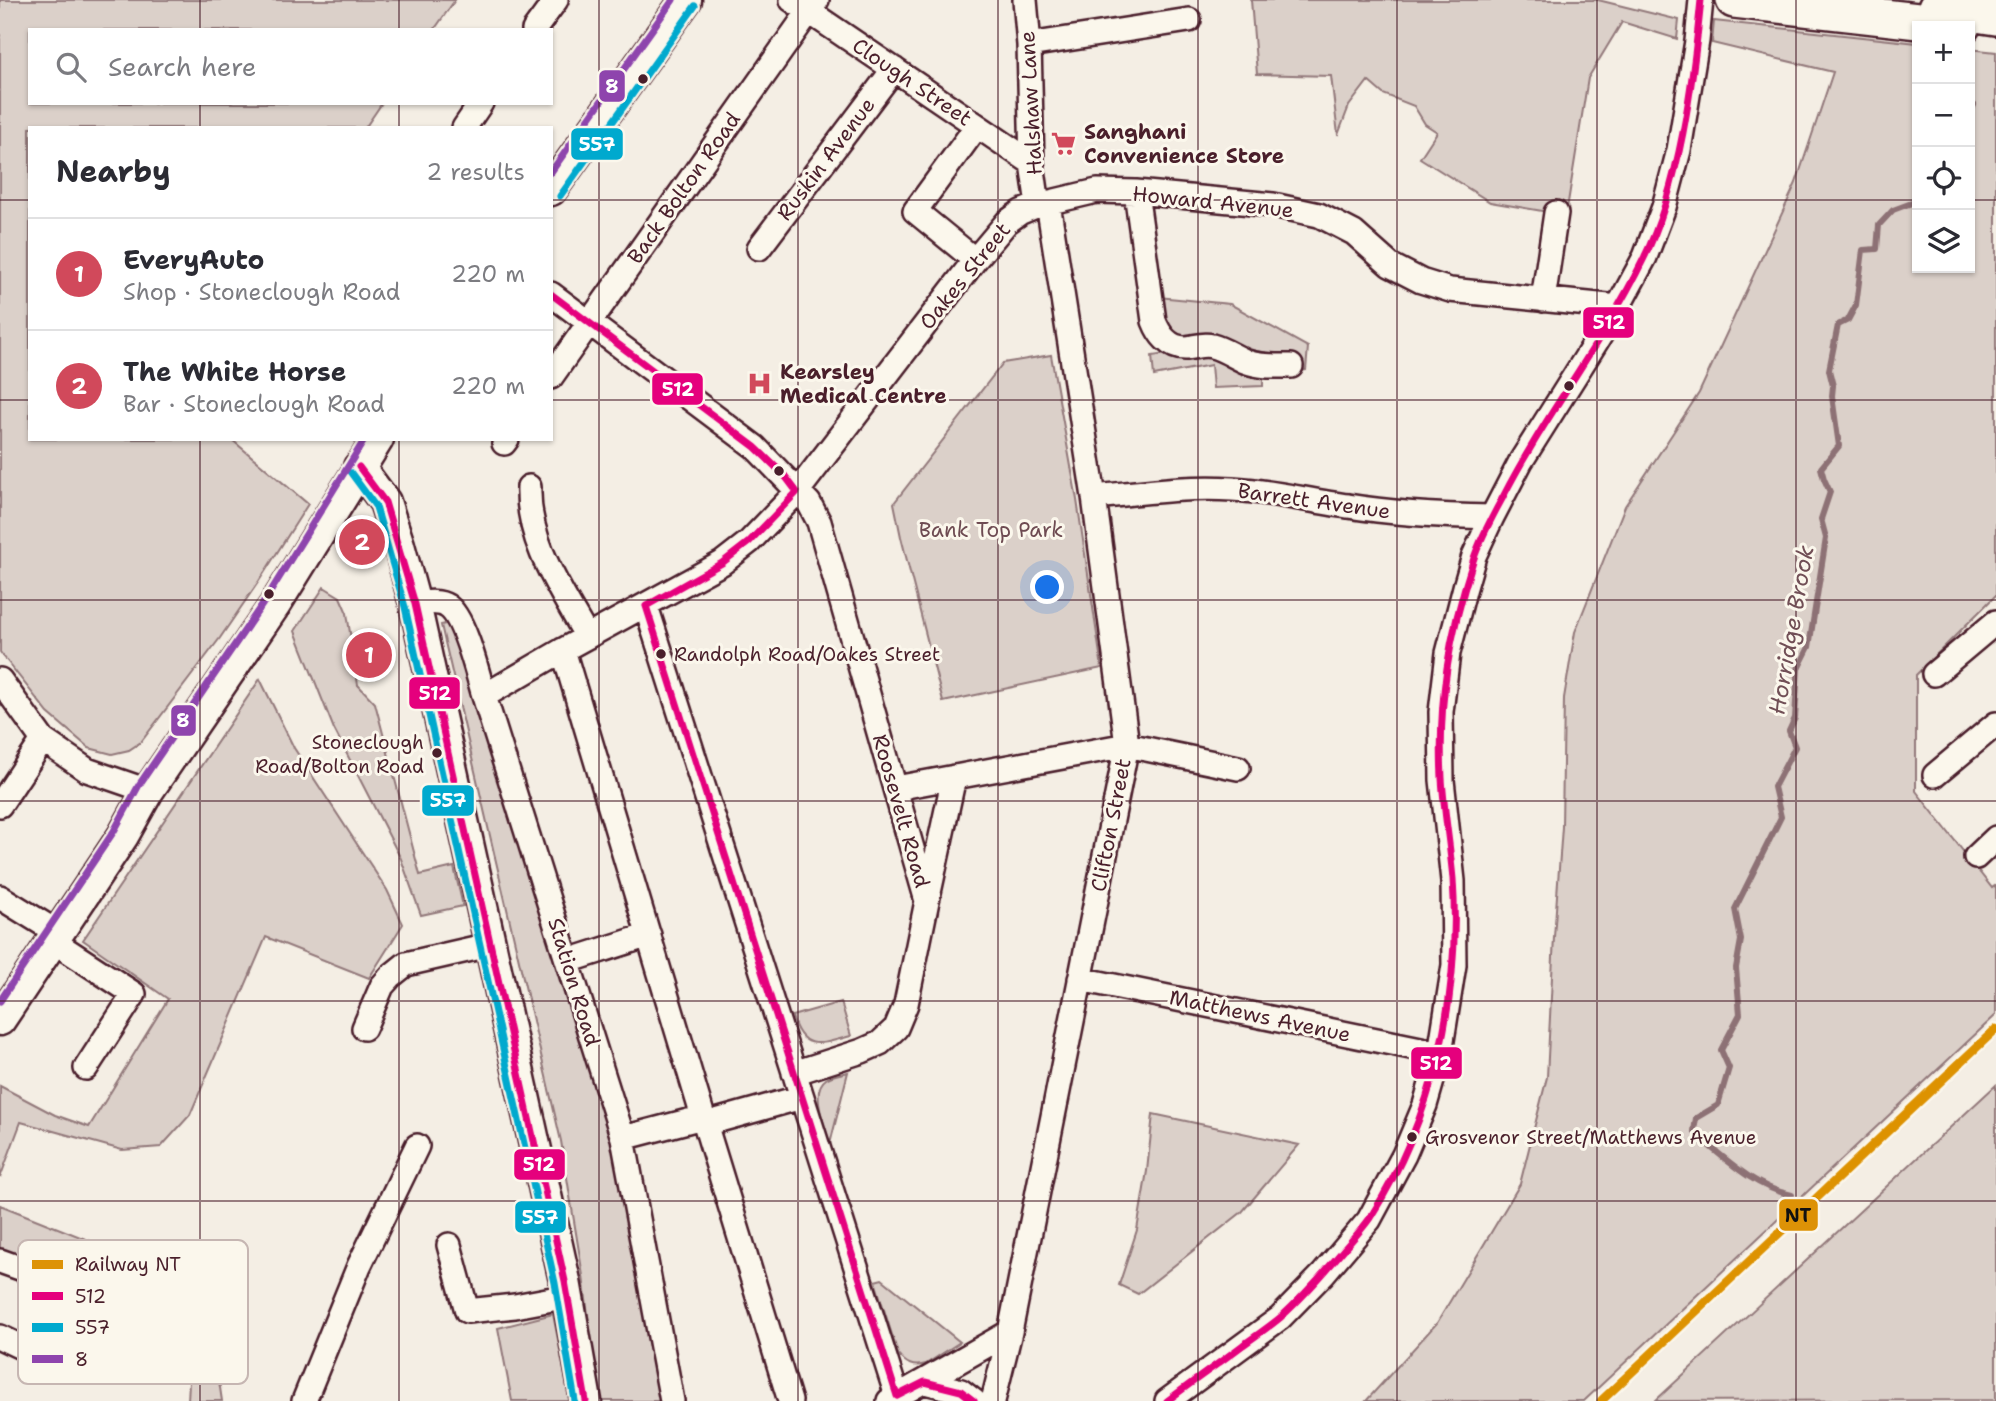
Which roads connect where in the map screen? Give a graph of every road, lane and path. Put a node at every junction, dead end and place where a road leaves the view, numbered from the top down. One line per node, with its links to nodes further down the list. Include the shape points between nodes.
1 (556, 0): 12 (street)
2 (686, 0): 20 (main road)
3 (1025, 0): 14 (street, Halshaw Lane)
4 (1701, 0): 28 (street, via 1679,150 1664,207 1645,257)
5 (1734, 0): 10 (highway)
6 (1888, 0): 8 (highway)
7 (806, 4): 15 (street, Clough Street); 29 (street, Back Bolton Road)
8 (1996, 17)
9 (1189, 20): 14 (street)
10 (1918, 21)
11 (1975, 27): 13 (highway)
12 (535, 28)
13 (1996, 29)
14 (1029, 45): 19 (street, Halshaw Lane)
15 (894, 69): 18 (street, Clough Street); 24 (street, Ruskin Avenue)
16 (480, 105): 17 (street)
17 (465, 126)
18 (977, 126): 19 (street, Clough Street); 25 (street, via 915,211)
19 (1032, 163): 22 (street, Halshaw Lane)
20 (553, 187)
21 (1136, 192): 22 (street, Howard Avenue, via 1097,191); 27 (street, Howard Avenue, via 1273,205 1320,215 1354,233 1390,265 1421,281 1450,290); 30 (street, via 1158,333 1183,348 1213,346 1259,366)
22 (1043, 204): 25 (street, Oakes Street, via 1007,222); 36 (street, Clifton Street)
23 (1556, 213): 27 (street)
24 (759, 248)
25 (975, 260): 35 (street, Oakes Street)
26 (553, 296): 29 (street, Roosevelt Road)
27 (1543, 299): 28 (street, Howard Avenue)
28 (1618, 307): 37 (street, via 1521,461)
29 (589, 323): 31 (street, Back Bolton Road); 35 (street, Roosevelt Road, via 755,447)
30 (1291, 366)
31 (553, 373)
32 (377, 441): 33 (main road)
33 (359, 467): 38 (main road, via 385,502); 53 (main road, via 275,605)
34 (529, 487): 41 (street, via 528,505 542,554)
35 (797, 492): 39 (street, Oakes Street, via 722,564); 52 (street, Roosevelt Road, via 818,522)
36 (1094, 497): 37 (street, Barrett Avenue, via 1231,489 1405,514); 48 (street, Clifton Street)
37 (1492, 517): 66 (street, via 1465,587 1448,653 1441,712 1454,965)
38 (415, 604): 45 (street, Station Road, via 444,604 453,611); 61 (main road)
39 (646, 606): 41 (street, Oakes Street); 68 (street)
40 (1996, 622): 43 (street)
41 (587, 637): 42 (street, Oakes Street)
42 (563, 650): 45 (street, Oakes Street); 59 (street)
43 (1934, 674)
44 (0, 680): 47 (street)
45 (484, 696): 62 (street, Station Road)
46 (1996, 723): 50 (street)
47 (43, 740): 53 (street, via 87,770); 54 (street)
48 (1127, 745): 49 (street); 51 (street); 63 (street, Clifton Street)
49 (1238, 768)
50 (1935, 775)
51 (954, 778): 52 (street); 58 (street)
52 (896, 788): 58 (street, Roosevelt Road)
53 (148, 791): 60 (main road)
54 (0, 805)
55 (1996, 838): 56 (street)
56 (1976, 856)
57 (0, 897): 60 (street)
58 (927, 901): 68 (street, Roosevelt Road, via 906,1004 896,1028 862,1051)
59 (649, 935): 62 (street); 70 (street)
60 (56, 937): 64 (main road); 67 (street, via 134,994)
61 (489, 945): 65 (street, via 406,964 382,986); 76 (main road)
62 (568, 961): 71 (street, Station Road)
63 (1080, 979): 66 (street, Matthews Avenue); 77 (street, Clifton Street)
64 (0, 1020)
65 (364, 1028)
66 (1440, 1053): 88 (street, via 1404,1155 1369,1220 1280,1318)
67 (86, 1068)
68 (794, 1073): 69 (street)
69 (802, 1097): 70 (street); 81 (street)
70 (704, 1120): 71 (street); 85 (street)
71 (623, 1138): 84 (street, Station Road)
72 (417, 1146): 82 (street, via 359,1266)
73 (449, 1245): 76 (street, via 467,1311)
74 (0, 1261): 75 (street)
75 (18, 1267)
76 (568, 1296): 83 (main road)
77 (1010, 1332): 80 (street); 87 (street, Clifton Street)
78 (0, 1337): 79 (street)
79 (18, 1346)
80 (925, 1382): 81 (street); 86 (street, via 961,1391)
81 (893, 1399)
82 (304, 1401)
83 (586, 1401)
84 (672, 1401)
85 (790, 1401)
86 (974, 1401)
87 (993, 1401)
88 (1167, 1401)

